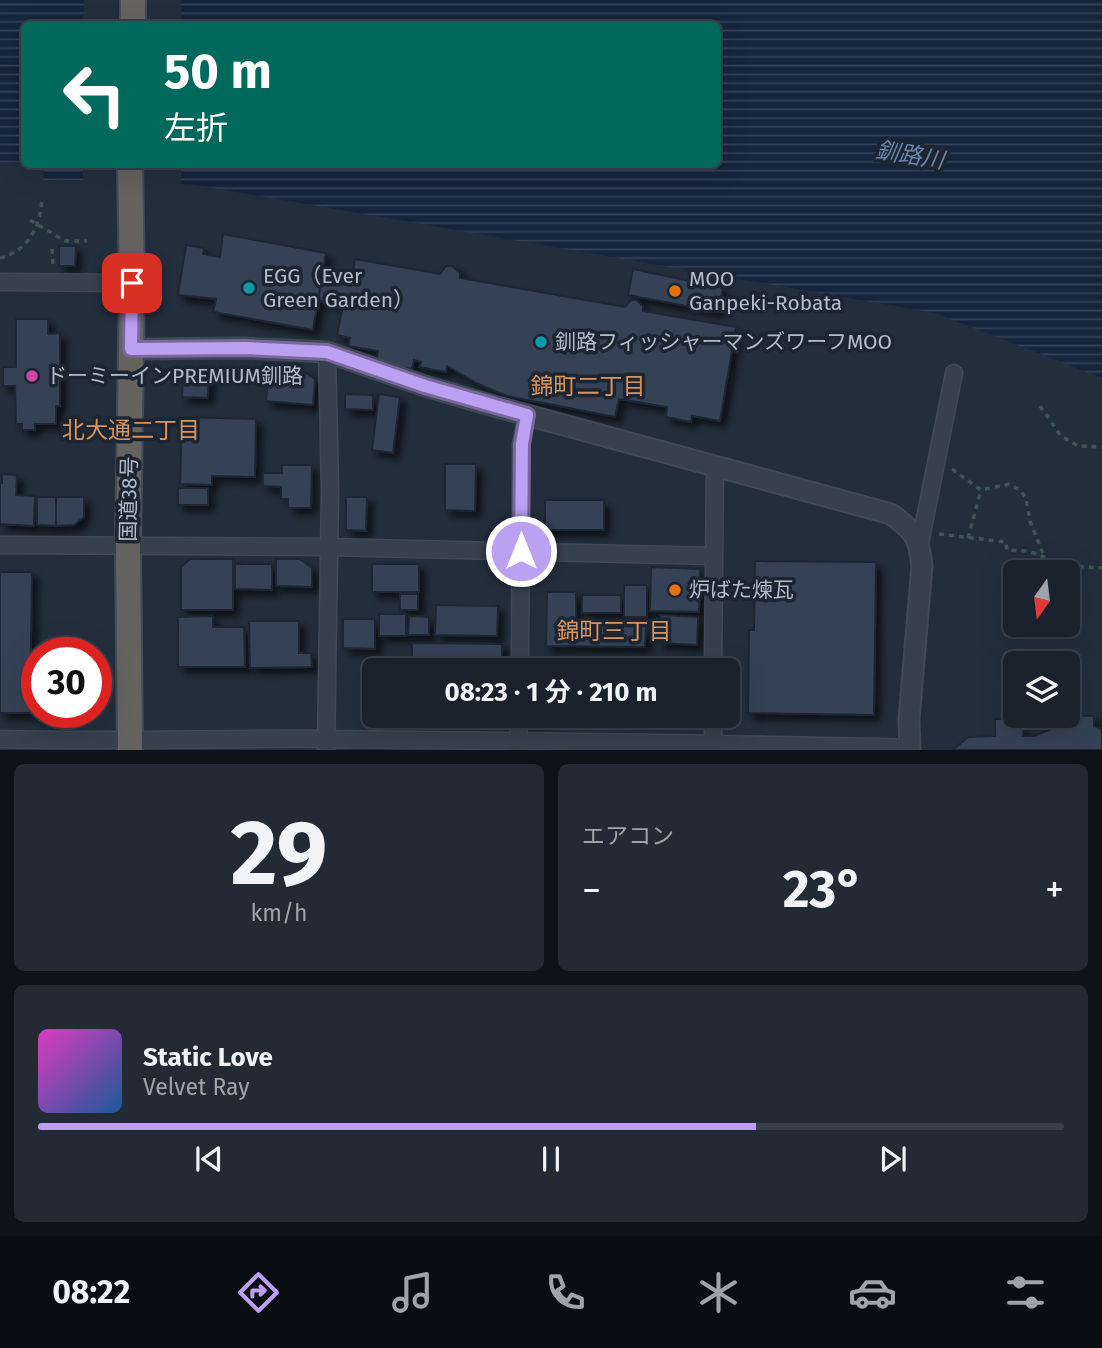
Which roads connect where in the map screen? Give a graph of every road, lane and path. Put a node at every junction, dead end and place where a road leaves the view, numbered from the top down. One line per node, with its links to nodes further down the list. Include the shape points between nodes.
1 (133, 0): 2 (highway)
2 (132, 21)
3 (130, 177): 10 (highway, 国道38号)
4 (42, 197): 6 (path)
5 (30, 220): 6 (path)
6 (38, 225): 7 (path, via 65,241); 8 (path, via 22,248)
7 (87, 241)
8 (0, 258)
9 (0, 282): 10 (street)
10 (132, 283): 11 (highway, 国道38号)
11 (131, 349): 12 (street); 23 (highway, 国道38号)
12 (327, 352): 15 (street); 24 (street)
13 (954, 373): 17 (street)
14 (1040, 406): 16 (path, via 1061,436 1078,446)
15 (527, 415): 18 (street); 25 (street, via 522,444)
16 (1102, 447)
17 (937, 460): 19 (path); 20 (street)
18 (715, 465): 20 (street, via 891,514); 26 (street)
19 (981, 490): 21 (path); 27 (path, via 1009,484 1020,490)
20 (921, 537): 21 (path); 38 (street)
21 (968, 538): 27 (path, via 1006,542 1007,550)
22 (0, 545): 23 (street)
23 (128, 545): 24 (street); 35 (highway, 国道38号)
24 (328, 547): 25 (street); 34 (street)
25 (521, 551): 26 (street); 29 (street)
26 (713, 556): 30 (street)
27 (1044, 556): 28 (path, via 1069,566)
28 (1102, 568)
29 (520, 658)
30 (713, 658)
31 (519, 728): 36 (street)
32 (713, 728): 37 (street)
33 (0, 739): 35 (street)
34 (326, 744): 35 (street); 36 (street)
35 (130, 745)
36 (518, 746): 37 (street)
37 (713, 746): 38 (street)
38 (910, 749)

